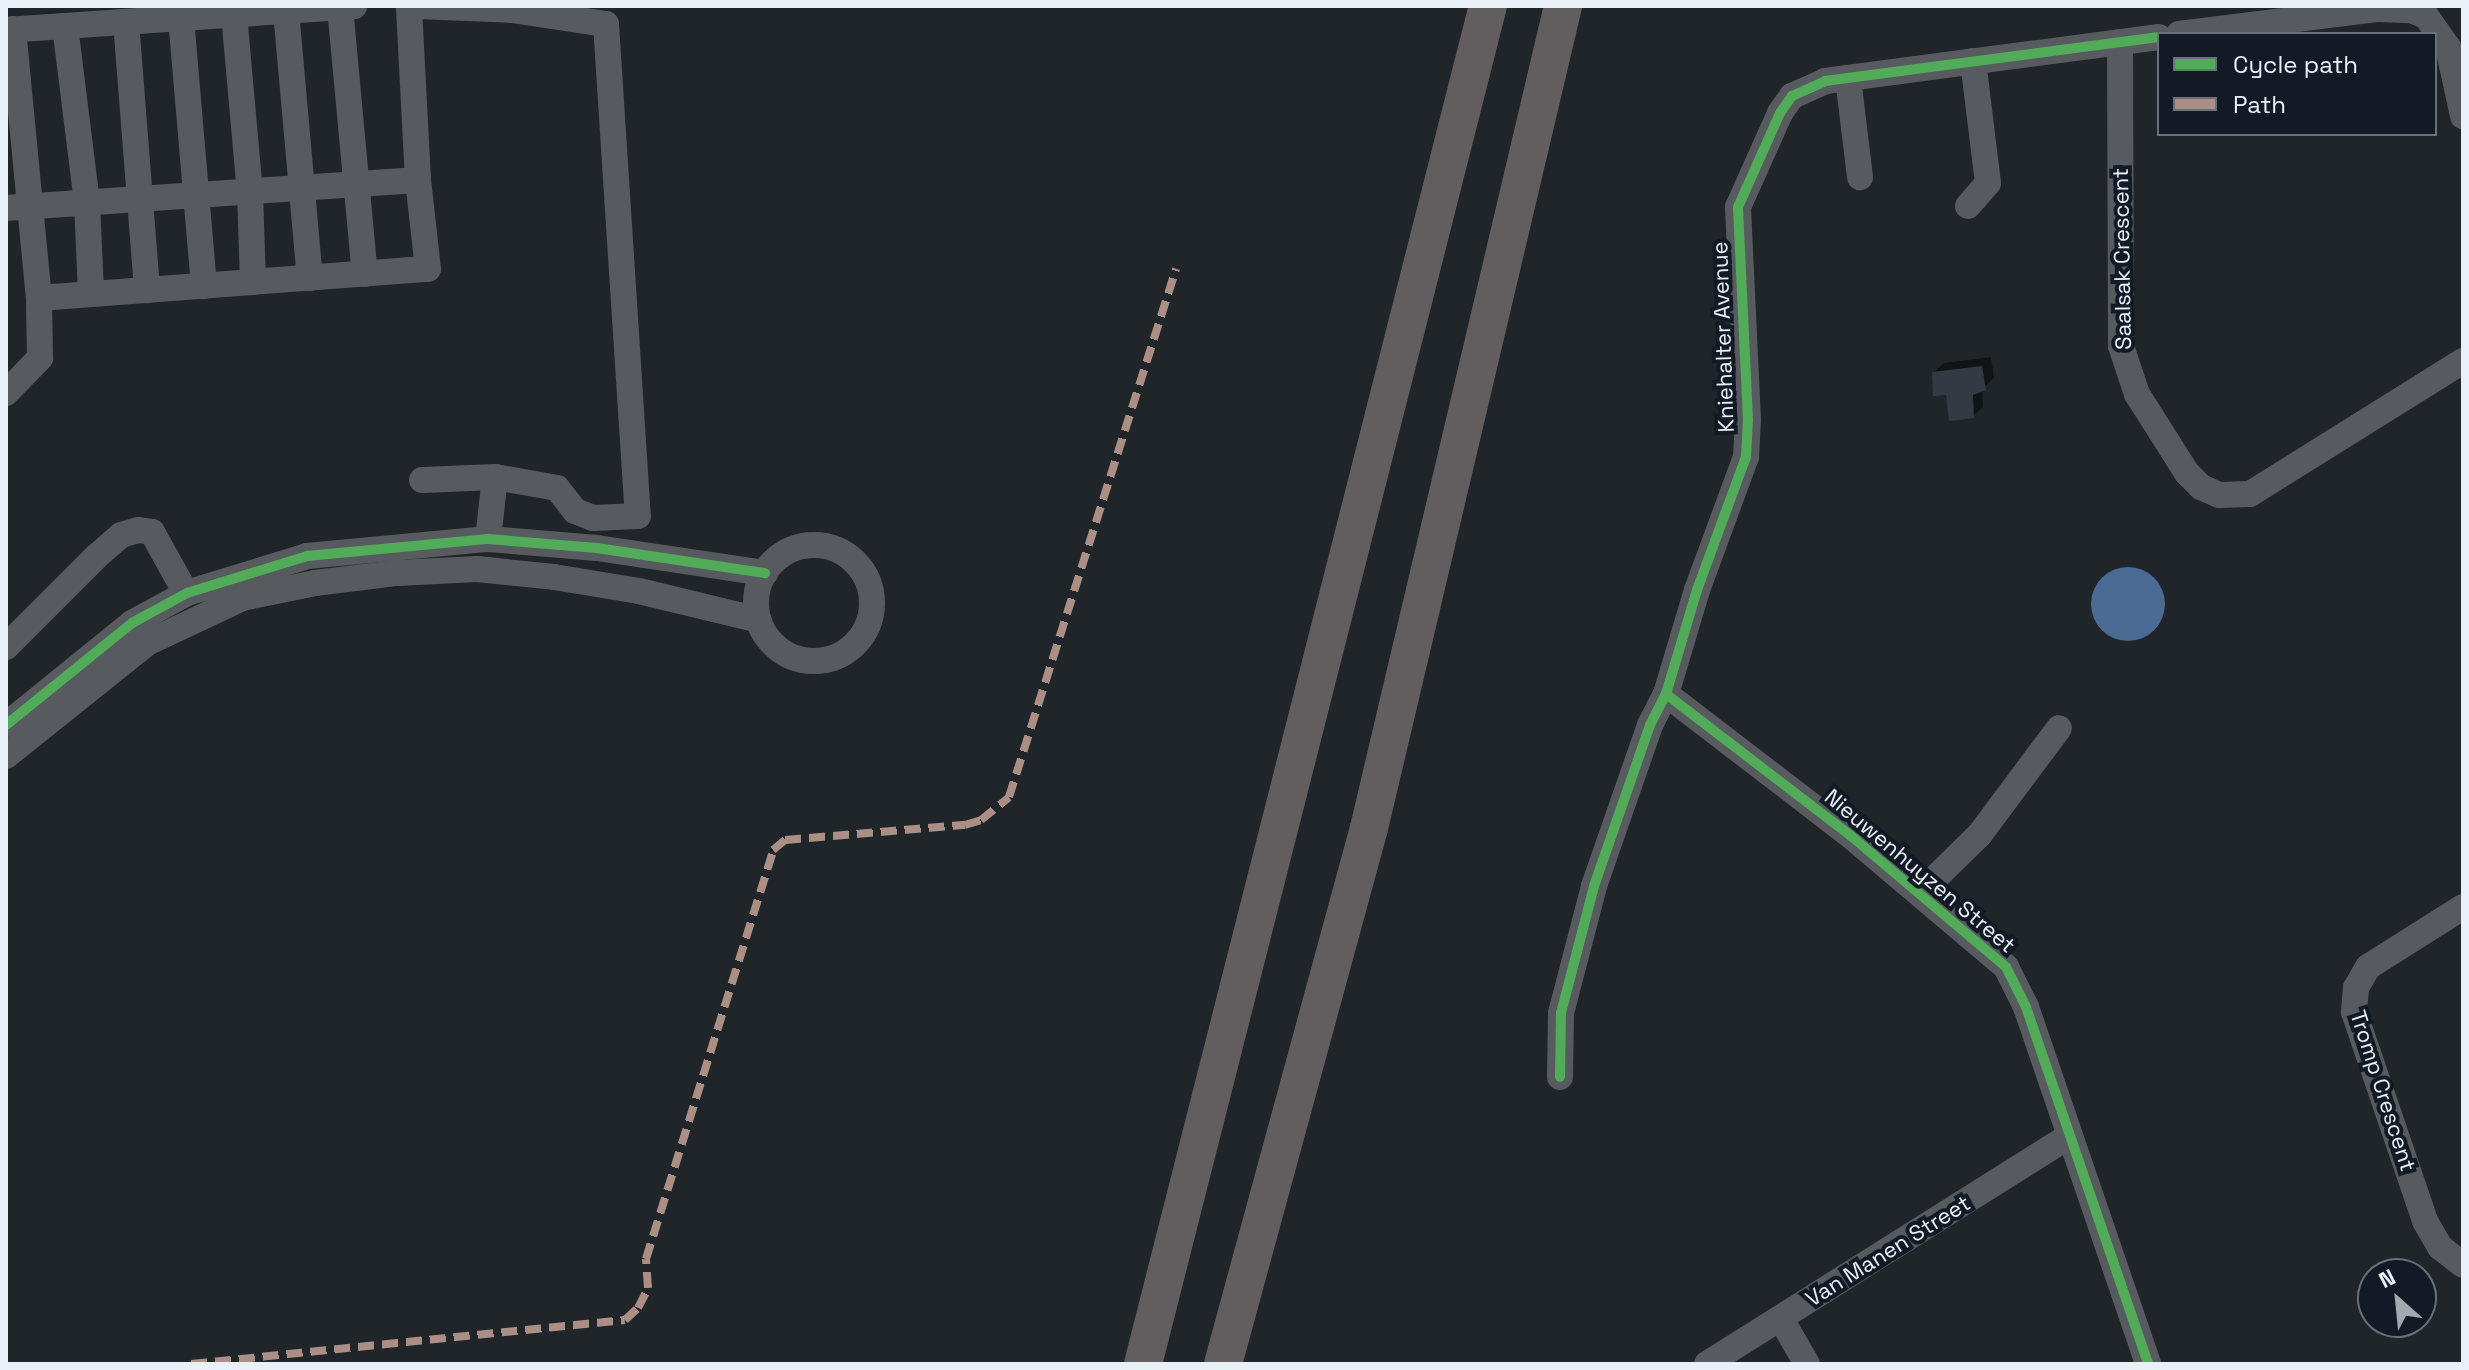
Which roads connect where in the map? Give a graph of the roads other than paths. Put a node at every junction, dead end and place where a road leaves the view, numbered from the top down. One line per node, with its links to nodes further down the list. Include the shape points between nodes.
1 (354, 6): 6 (street)
2 (409, 6): 20 (street)
3 (418, 6): 38 (street, via 512,10 606,24 638,516 593,518 575,511 557,488)
4 (1488, 6): 55 (highway)
5 (1563, 6): 56 (highway, via 1369,828)
6 (340, 7): 7 (street); 21 (street)
7 (286, 11): 8 (street); 22 (street)
8 (234, 14): 9 (street); 23 (street)
9 (181, 18): 10 (street); 24 (street)
10 (126, 22): 11 (street); 25 (street)
11 (65, 26): 12 (street); 26 (street)
12 (10, 30): 28 (street)
13 (2195, 32): 18 (street, via 2378,9 2411,10 2426,16 2448,47)
14 (2157, 37): 15 (street, Kniehalter Avenue)
15 (2120, 42): 16 (street, Kniehalter Avenue); 36 (street, Saalsak Crescent, via 2121,346 2137,394 2201,487 2219,495 2250,494)
16 (1973, 61): 17 (street, Kniehalter Avenue); 27 (street, via 1988,183)
17 (1848, 78): 19 (street); 45 (street, Kniehalter Avenue, via 1814,84 1792,96 1738,207 1746,457)
18 (2463, 116)
19 (1860, 177)
20 (418, 180): 21 (street); 29 (street, via 428,269)
21 (358, 185): 22 (street); 29 (street)
22 (303, 188): 23 (street); 30 (street)
23 (250, 192): 24 (street); 31 (street)
24 (197, 195): 25 (street); 32 (street)
25 (140, 199): 26 (street); 33 (street)
26 (87, 202): 28 (street); 34 (street)
27 (1968, 206)
28 (18, 207): 35 (street)
29 (365, 274): 30 (street)
30 (310, 278): 31 (street)
31 (253, 282): 32 (street)
32 (204, 286): 33 (street)
33 (147, 290): 34 (street)
34 (91, 294): 35 (street)
35 (39, 298): 37 (street, via 40,358)
36 (2463, 361)
37 (6, 393)
38 (495, 477): 39 (street); 40 (street)
39 (422, 480)
40 (488, 539): 41 (street, via 597,548); 42 (street, via 307,556)
41 (765, 573): 43 (street, via 758,589); 43 (street, via 790,551 806,546 839,550 867,578 871,618 848,650 812,661 777,648)
42 (186, 593): 44 (street, via 152,532 121,535); 46 (street, via 132,623)
43 (759, 620): 48 (street, via 639,591 477,569 315,583 242,598 147,643)
44 (6, 647)
45 (1666, 694): 49 (street, Nieuwenhuyzen Street); 51 (street, Kniehalter Avenue, via 1650,725 1594,886 1561,1013)
46 (6, 725)
47 (2059, 728): 49 (street, via 1980,834)
48 (6, 756)
49 (1920, 893): 52 (street, Nieuwenhuyzen Street, via 1989,950 2017,984)
50 (2463, 907): 53 (street, Tromp Crescent, via 2368,967 2356,988 2354,1012 2425,1221 2440,1247)
51 (1560, 1077)
52 (2069, 1136): 54 (street, Van Manen Street); 59 (street, Nieuwenhuyzen Street)
53 (2463, 1265)
54 (1781, 1319): 57 (street, Van Manen Street); 58 (street)
55 (1143, 1364)
56 (1223, 1364)
57 (1707, 1364)
58 (1807, 1364)
59 (2148, 1364)

